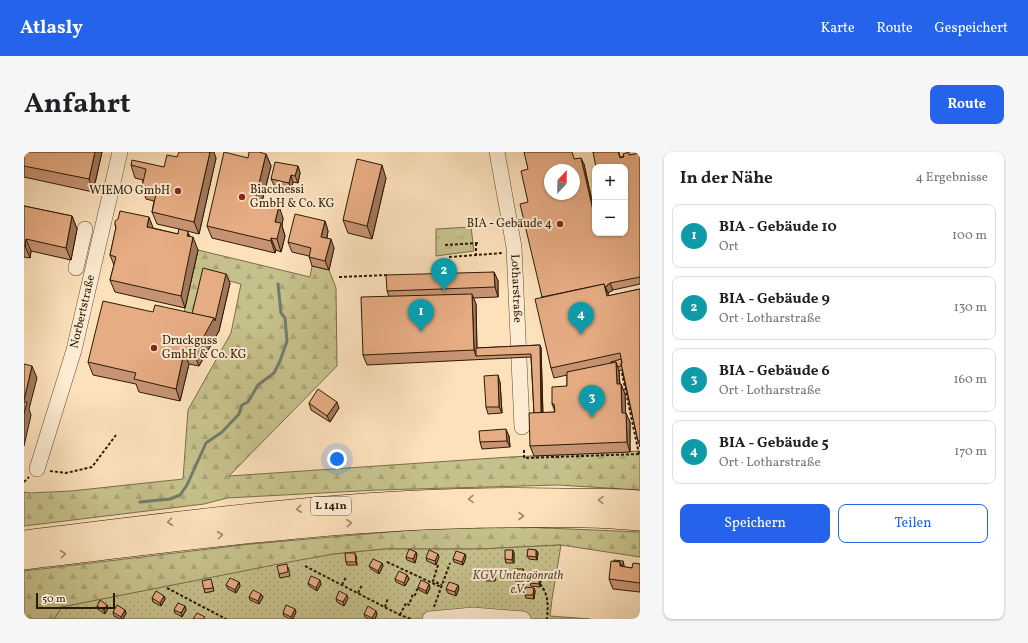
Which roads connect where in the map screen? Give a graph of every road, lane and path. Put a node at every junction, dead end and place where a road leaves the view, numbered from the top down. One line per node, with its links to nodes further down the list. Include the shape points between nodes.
1 (120, 152): 18 (street, Norbertstraße, via 74,350)
2 (497, 152): 7 (street, Lotharstraße)
3 (85, 229): 9 (street)
4 (476, 243): 5 (path); 6 (path); 8 (path)
5 (480, 243)
6 (444, 245)
7 (514, 253): 8 (path); 14 (street, Lotharstraße)
8 (476, 255): 10 (path, via 449,257 449,274)
9 (76, 268)
10 (441, 274)
11 (394, 275): 12 (path)
12 (339, 277)
13 (622, 373): 17 (path)
14 (522, 427)
15 (116, 435): 18 (path, via 92,467 66,473)
16 (524, 450): 17 (path, via 524,458)
17 (639, 454)
18 (37, 469)
19 (640, 502): 21 (highway, L 141n, one-way to 21, via 510,497 386,501 209,518)
20 (640, 520): 22 (highway, L 141n, one-way to 20, via 246,532 395,520 552,516)
21 (24, 541)
22 (24, 559)
23 (387, 562): 31 (path)
24 (450, 563): 31 (path)
25 (438, 565): 31 (path, via 433,581)
26 (305, 566): 29 (path)
27 (346, 577): 29 (path)
28 (540, 584): 43 (path, via 548,599)
29 (342, 585): 34 (path)
30 (362, 585): 34 (path)
31 (442, 586): 38 (path, via 433,610)
32 (418, 587): 37 (path, via 409,605 406,602)
33 (167, 588): 39 (path)
34 (358, 593): 36 (path)
35 (388, 598): 36 (path)
36 (385, 607): 37 (path)
37 (400, 615): 40 (path)
38 (434, 618): 41 (street); 42 (street, via 473,615)
39 (226, 619)
40 (411, 619)
41 (430, 619)
42 (524, 619)
43 (547, 619)

